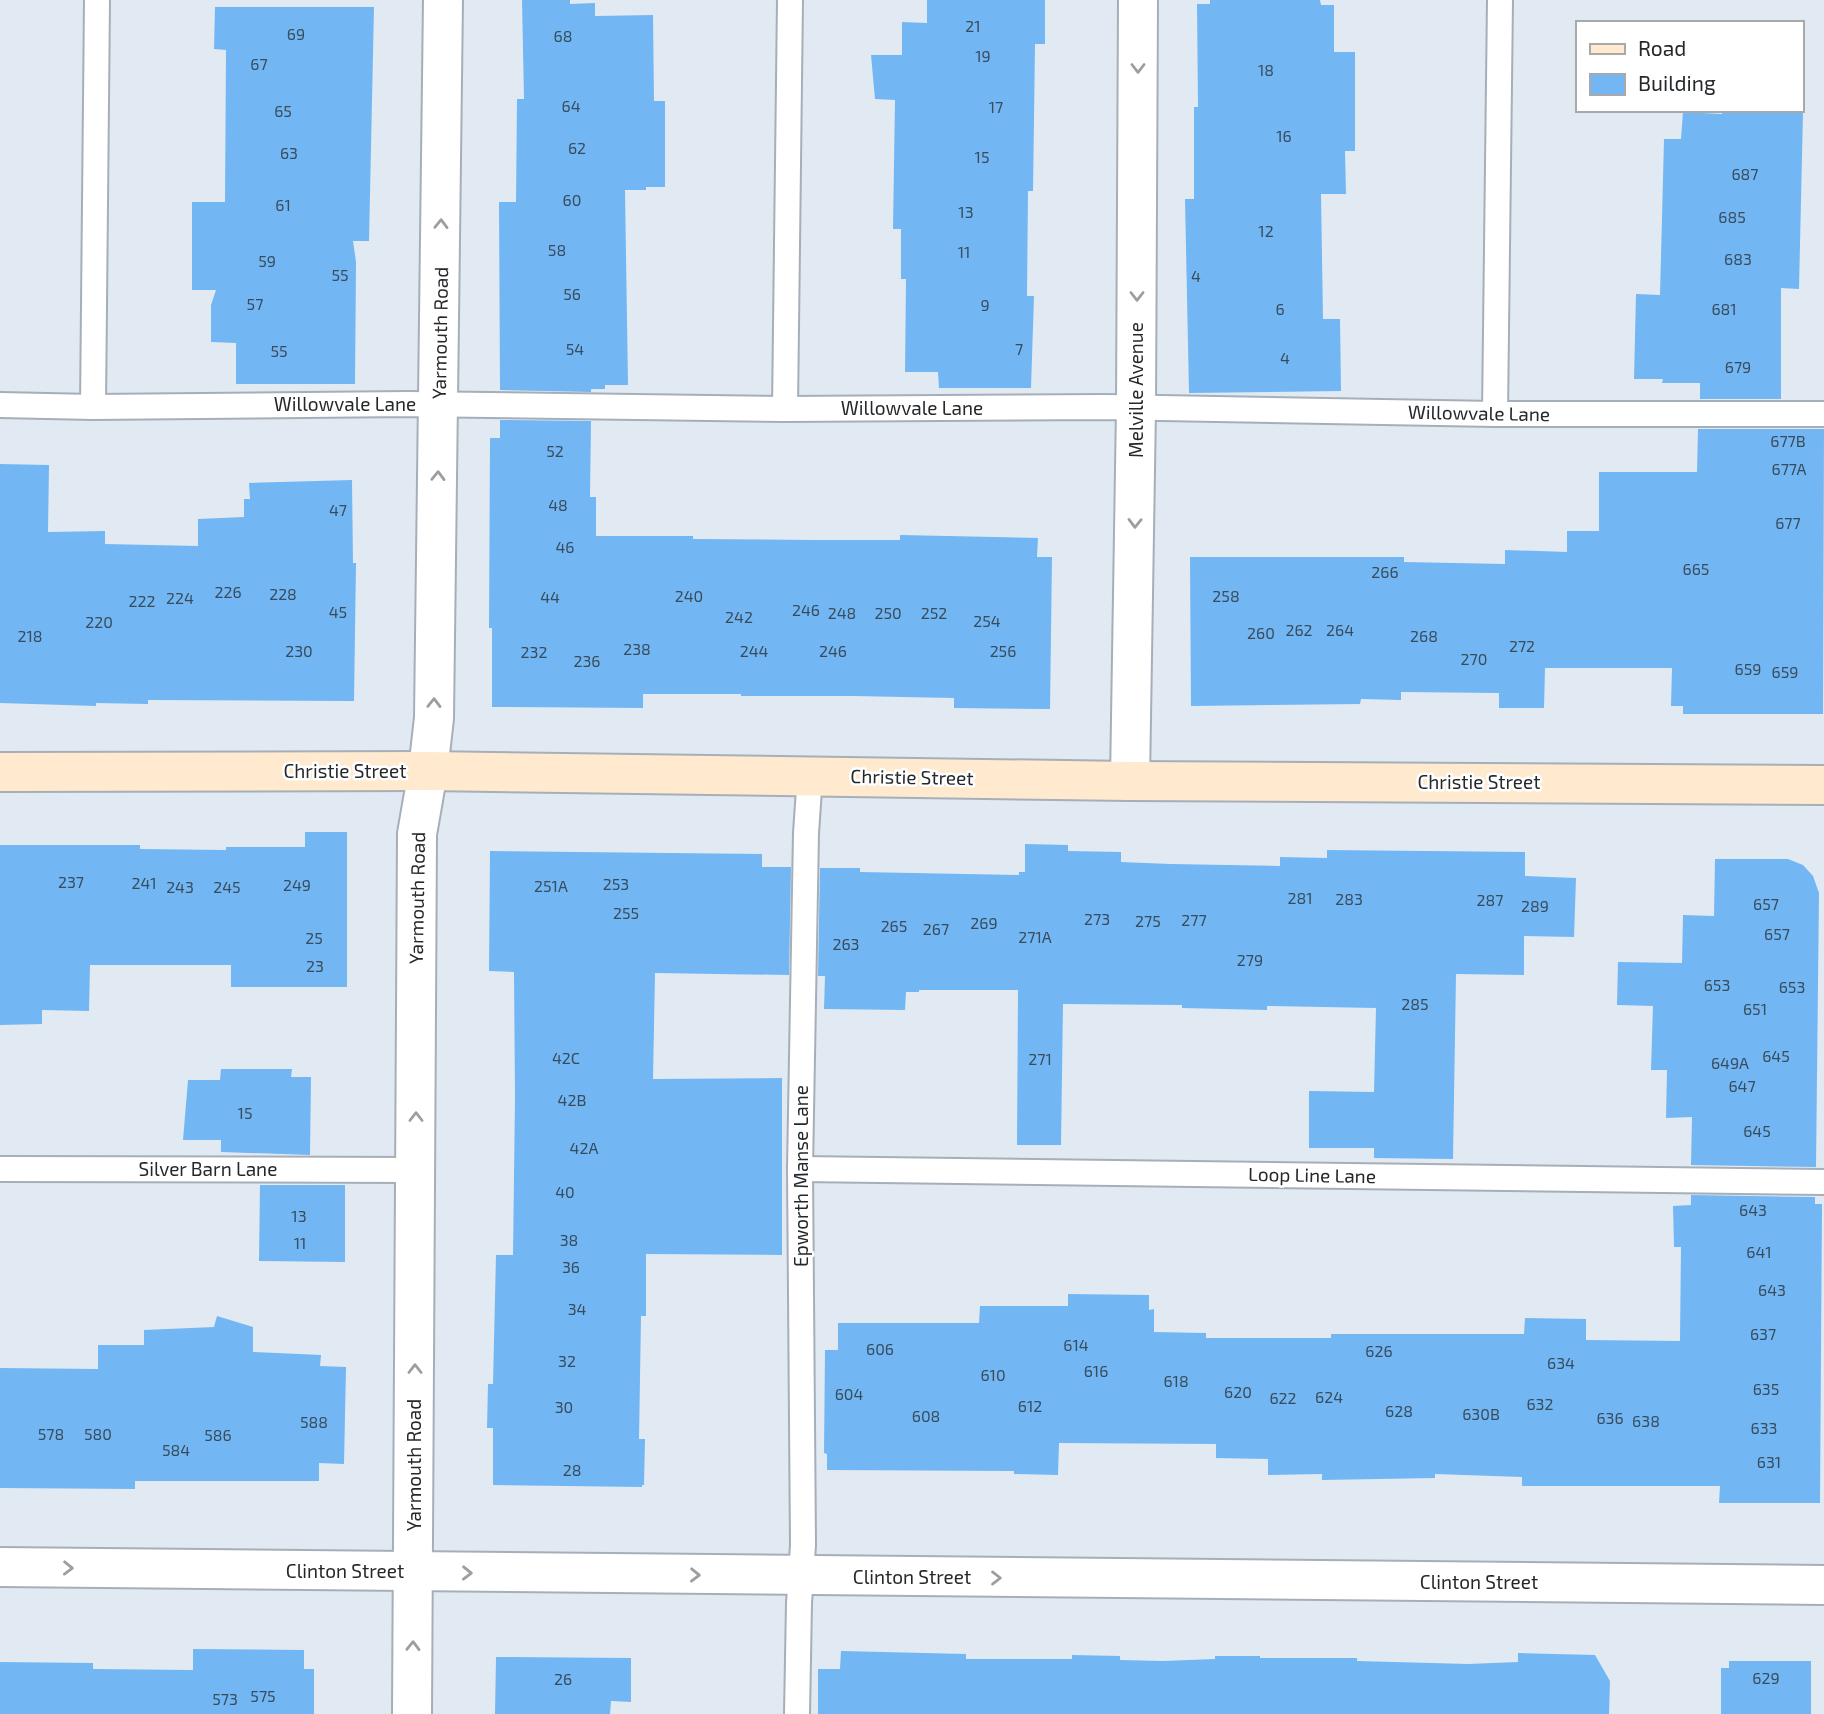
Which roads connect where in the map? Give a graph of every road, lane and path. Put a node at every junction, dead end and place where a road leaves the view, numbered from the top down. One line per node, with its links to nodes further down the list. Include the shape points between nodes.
1 (97, 0): 8 (lane)
2 (443, 0): 6 (street, Yarmouth Road, one-way to 2)
3 (790, 0): 10 (lane)
4 (1138, 0): 9 (street, Melville Avenue, one-way to 9)
5 (1500, 0): 11 (lane)
6 (439, 404): 8 (lane, Willowvale Lane); 10 (lane, Willowvale Lane); 13 (street, Yarmouth Road, one-way to 6, via 434,718)
7 (0, 405): 8 (lane, Willowvale Lane)
8 (93, 407)
9 (1136, 408): 10 (lane, Willowvale Lane); 11 (lane, Willowvale Lane); 16 (street, Melville Avenue, one-way to 16)
10 (785, 409)
11 (1495, 414): 12 (lane, Willowvale Lane)
12 (1824, 414)
13 (428, 771): 14 (street, Christie Street); 15 (street, Christie Street); 20 (street, Yarmouth Road, one-way to 13, via 417,834)
14 (0, 772)
15 (810, 775): 16 (street, Christie Street); 18 (lane, Epworth Manse Lane)
16 (1130, 780): 17 (street, Christie Street)
17 (1824, 785)
18 (800, 1168): 21 (lane, Loop Line Lane); 24 (lane, Epworth Manse Lane)
19 (0, 1169): 20 (lane, Silver Barn Lane)
20 (415, 1170): 23 (street, Yarmouth Road, one-way to 20)
21 (1824, 1182)
22 (0, 1567): 23 (street, Clinton Street, one-way to 23)
23 (414, 1572): 24 (street, Clinton Street, one-way to 24); 26 (street, Yarmouth Road, one-way to 23)
24 (801, 1577): 25 (street, Clinton Street, one-way to 25); 27 (lane, Epworth Manse Lane)
25 (1824, 1585)
26 (412, 1714)
27 (797, 1714)

